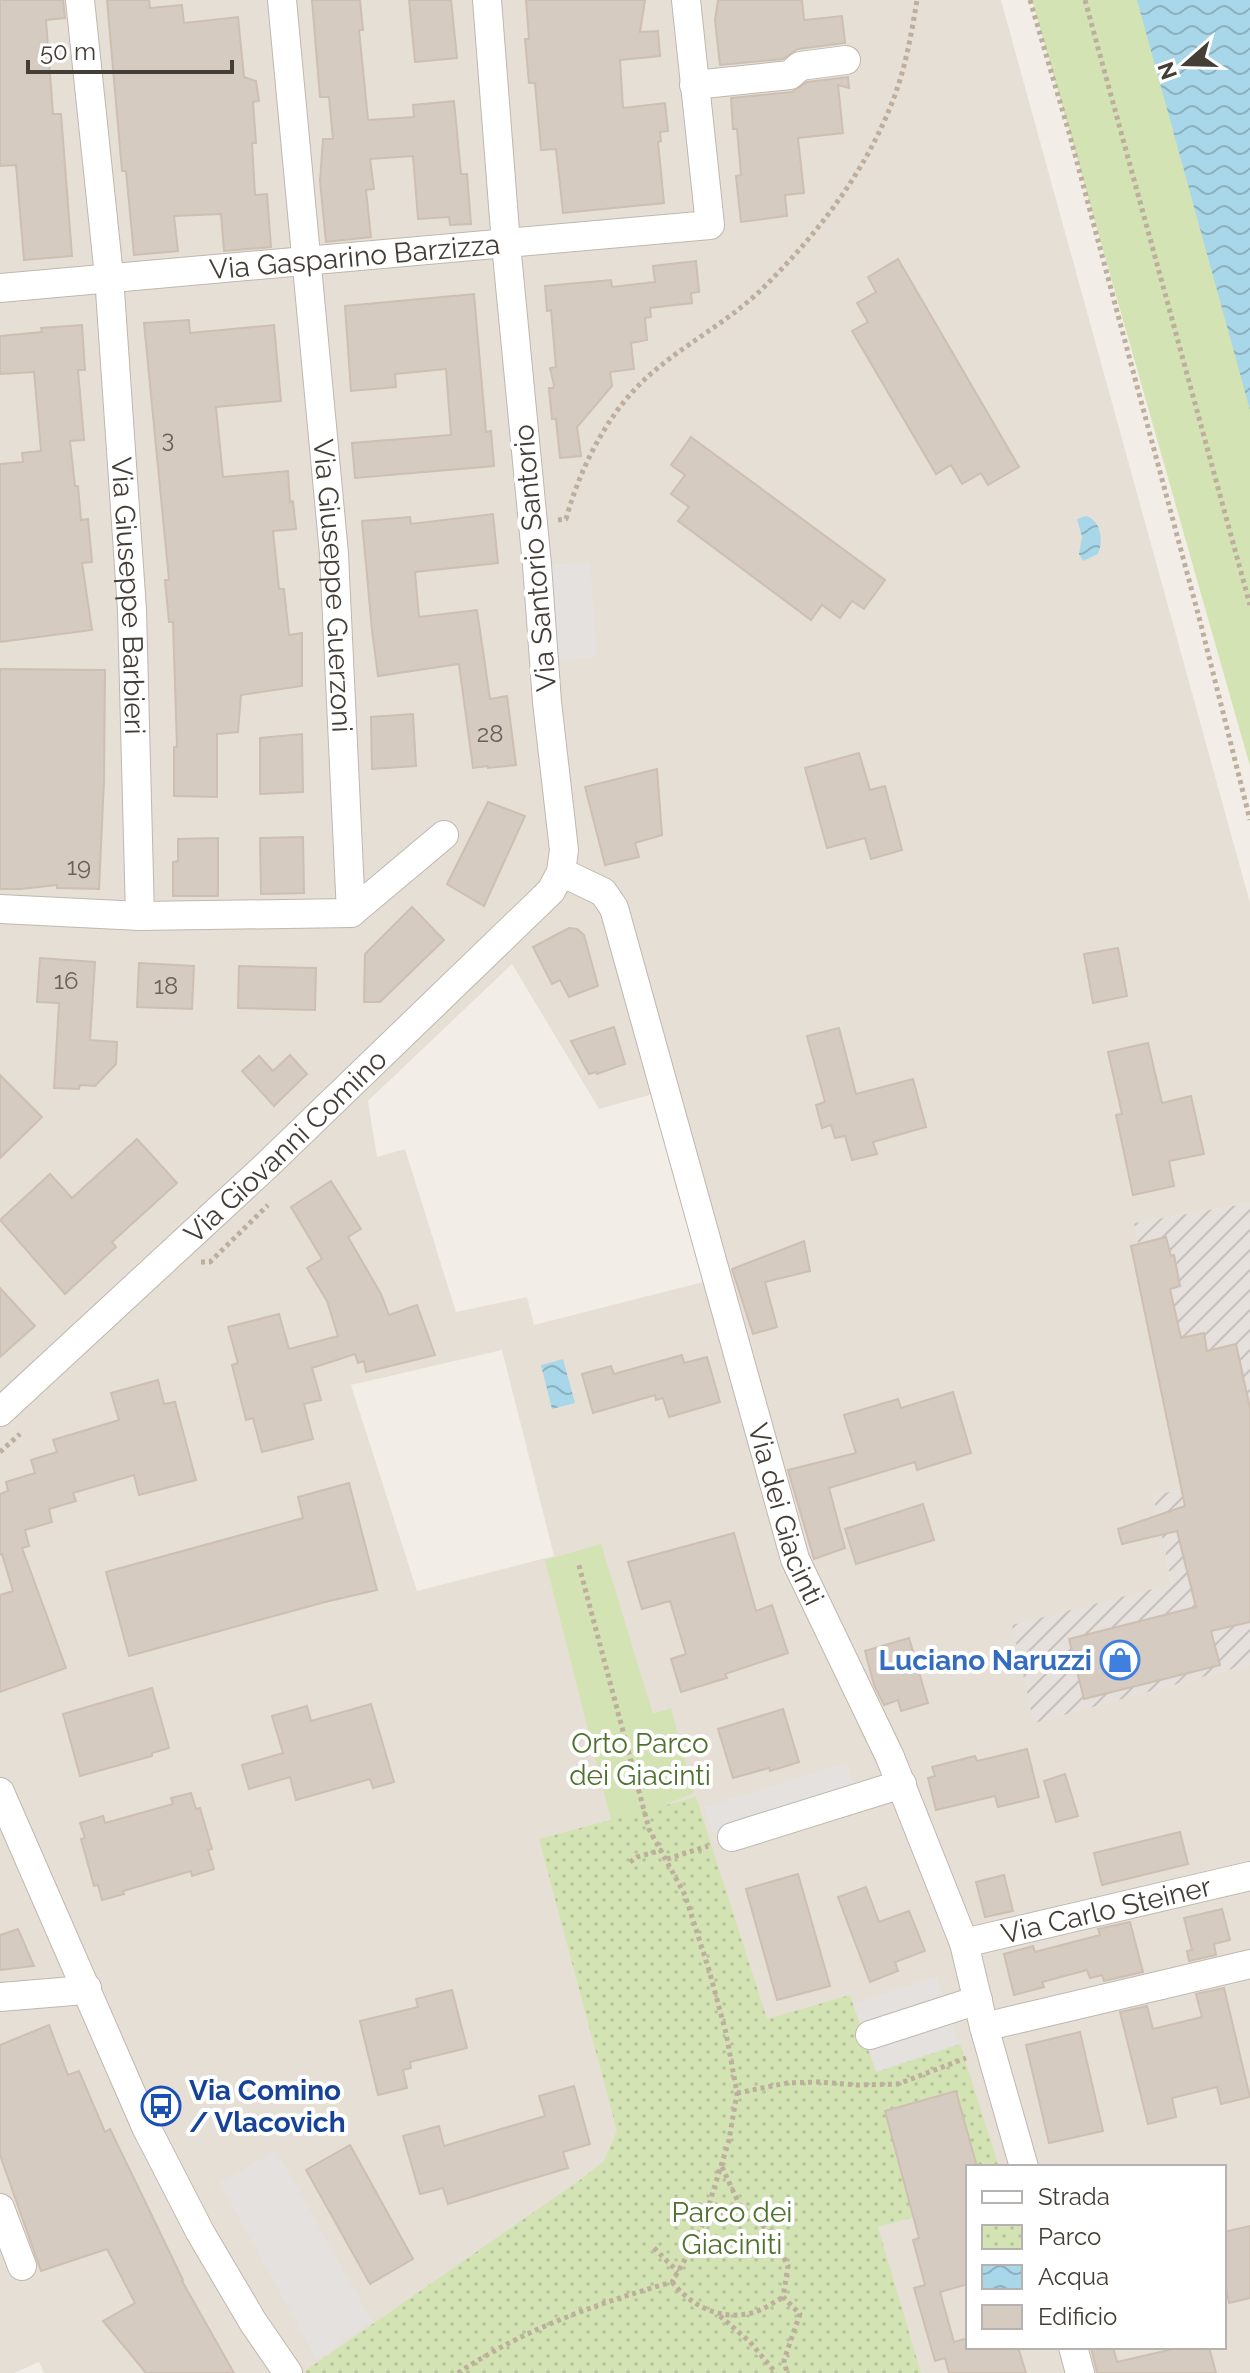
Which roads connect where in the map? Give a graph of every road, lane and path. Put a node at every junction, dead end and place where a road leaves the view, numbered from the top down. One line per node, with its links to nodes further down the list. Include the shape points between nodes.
1 (80, 0): 12 (street, Via Giuseppe Barbieri)
2 (282, 0): 11 (street, Via Giuseppe Guerzoni)
3 (487, 0): 10 (street, Via Santorio Santorio)
4 (686, 0): 9 (street)
5 (917, 0): 14 (path, via 886,118 838,199 760,290 638,386 607,426 575,487 566,519)
6 (1030, 0): 16 (path)
7 (1085, 0): 15 (path)
8 (846, 60): 9 (street, via 800,66 790,75)
9 (694, 85): 10 (street, Via Gasparino Barzizza, via 710,225)
10 (506, 244): 11 (street, Via Gasparino Barzizza); 14 (street, Via Santorio Santorio)
11 (307, 261): 12 (street, Via Gasparino Barzizza); 20 (street, Via Giuseppe Guerzoni, via 334,554)
12 (109, 276): 13 (street, Via Gasparino Barzizza); 21 (street, Via Giuseppe Barbieri, via 132,610)
13 (0, 288)
14 (533, 523): 18 (street, Via Santorio Santorio, via 564,850)
15 (1250, 605)
16 (1250, 820)
17 (444, 835): 20 (street)
18 (561, 872): 22 (street, Via Giovanni Comino, via 551,891 266,1166); 24 (street, Via dei Giacinti, via 603,892 614,908 795,1559)
19 (0, 909): 21 (street)
20 (351, 913): 21 (street)
21 (140, 916)
22 (0, 1412)
23 (578, 1562): 27 (path, via 649,1829)
24 (902, 1784): 26 (street); 31 (street, Via dei Giacinti)
25 (0, 1792): 33 (street)
26 (724, 1840): 28 (path)
27 (662, 1850): 28 (path); 29 (path)
28 (667, 1859): 37 (path, via 685,1895 709,1970)
29 (630, 1862)
30 (1250, 1876): 31 (street, Via Carlo Steiner)
31 (964, 1943): 35 (street, Via dei Giacinti)
32 (1250, 1964): 35 (street)
33 (87, 1988): 34 (street); 50 (street, via 146,2127 191,2215)
34 (0, 1997)
35 (984, 2025): 36 (street); 37 (path, via 898,2084 787,2083); 38 (street, Via dei Giacinti)
36 (870, 2035)
37 (737, 2093): 39 (path)
38 (1023, 2165)
39 (722, 2167): 40 (path); 42 (path)
40 (739, 2204): 42 (path); 47 (path, via 771,2233 788,2266)
41 (0, 2208): 44 (street)
42 (704, 2221): 45 (path)
43 (654, 2248): 45 (path)
44 (22, 2266)
45 (678, 2272): 46 (path)
46 (672, 2282): 48 (path, via 682,2296); 51 (path, via 528,2332)
47 (783, 2297): 48 (path, via 755,2312); 53 (path, via 800,2314 784,2360)
48 (720, 2315): 52 (path)
49 (1074, 2349): 54 (street)
50 (288, 2373)
51 (458, 2373)
52 (776, 2373)
53 (787, 2373)
54 (1080, 2373)

